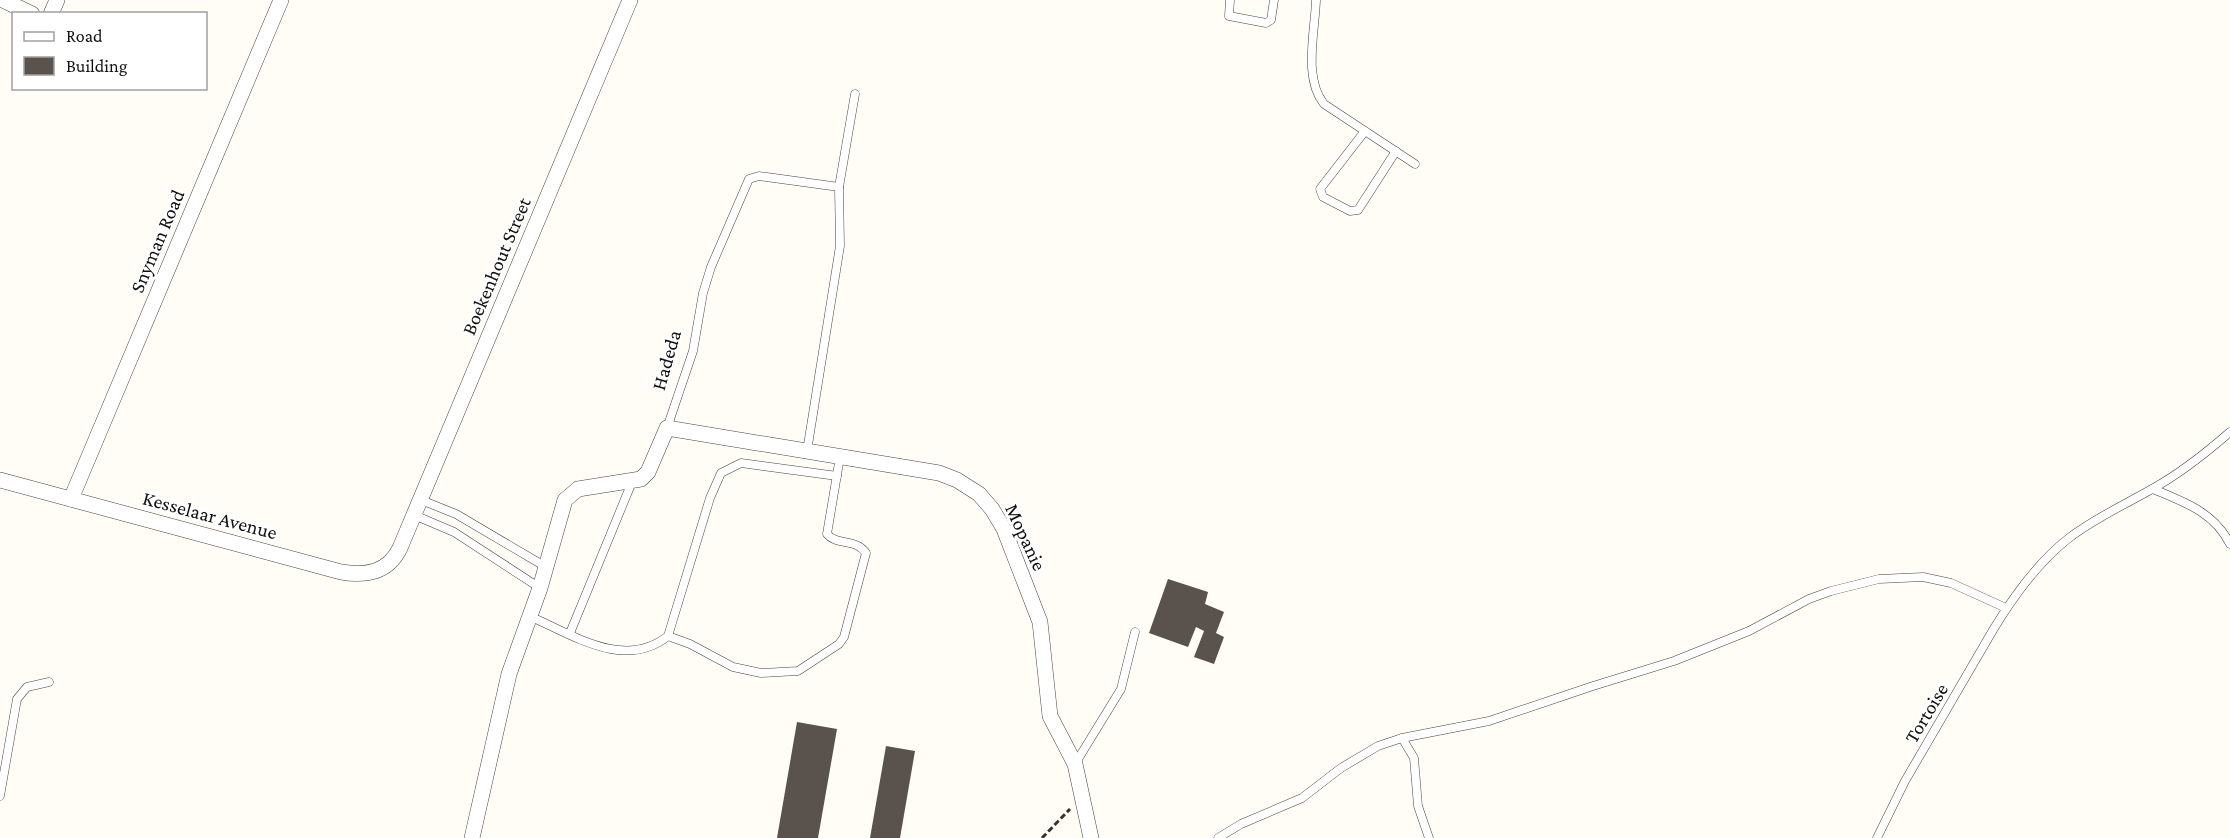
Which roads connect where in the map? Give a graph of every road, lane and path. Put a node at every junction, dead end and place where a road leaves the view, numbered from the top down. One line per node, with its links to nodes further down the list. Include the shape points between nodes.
1 (3, 0): 7 (street)
2 (281, 0): 21 (street, Snyman Road)
3 (630, 0): 22 (street, Boekenhout Street)
4 (1230, 0): 5 (lane, via 1229,16 1266,23 1271,20)
5 (1274, 0)
6 (1317, 0): 9 (lane, via 1312,81 1316,94 1324,104)
7 (28, 12)
8 (855, 94): 12 (lane)
9 (1365, 131): 10 (lane); 10 (lane, via 1320,189 1323,197 1350,211 1358,210)
10 (1396, 151): 11 (lane)
11 (1415, 164)
12 (839, 187): 13 (lane, Hadeda, via 759,176 749,179 711,267 693,351); 15 (lane, via 840,246)
13 (667, 428): 15 (street, Mopanie); 19 (street, Hadeda, via 648,472)
14 (2230, 432): 20 (lane, Tortoise, via 2204,455)
15 (807, 451): 16 (street, Mopanie)
16 (840, 457): 17 (lane); 35 (street, Mopanie, via 939,473 965,484 987,502 1004,529 1040,622 1050,716)
17 (837, 476): 32 (lane, via 741,463 722,473); 32 (lane, via 827,534 857,545 866,553 847,631 839,644 798,671 761,673 723,663)
18 (0, 480): 21 (street, Kesselaar Avenue)
19 (632, 482): 26 (street, via 583,488 570,494 560,512); 31 (lane)
20 (2153, 489): 24 (lane, via 2207,514); 28 (lane, Tortoise, via 2067,539)
21 (71, 499): 25 (street, Kesselaar Avenue, via 358,575 386,566)
22 (421, 500): 23 (street, Boekenhout Street); 26 (lane, via 462,518)
23 (414, 515): 25 (street, Boekenhout Street); 27 (lane, via 454,532)
24 (2230, 544)
25 (400, 548)
26 (547, 567): 27 (street)
27 (540, 588): 29 (street)
28 (2006, 608): 34 (lane, via 1951,583 1923,577 1861,582 1809,599 1749,631 1674,662 1489,721); 41 (lane, Tortoise, via 1905,781)
29 (529, 616): 31 (lane); 37 (street, via 504,690)
30 (1135, 632): 35 (lane, via 1121,688)
31 (570, 633): 32 (lane, via 611,651 625,652 658,644)
32 (668, 636)
33 (49, 682): 36 (lane, via 27,687 17,699)
34 (1402, 738): 39 (lane, via 1369,750 1302,798); 40 (lane, via 1414,758 1418,806)
35 (1075, 764): 38 (street, Mopanie)
36 (0, 796)
37 (472, 838)
38 (1091, 838)
39 (1218, 838)
40 (1429, 838)
41 (1877, 838)

